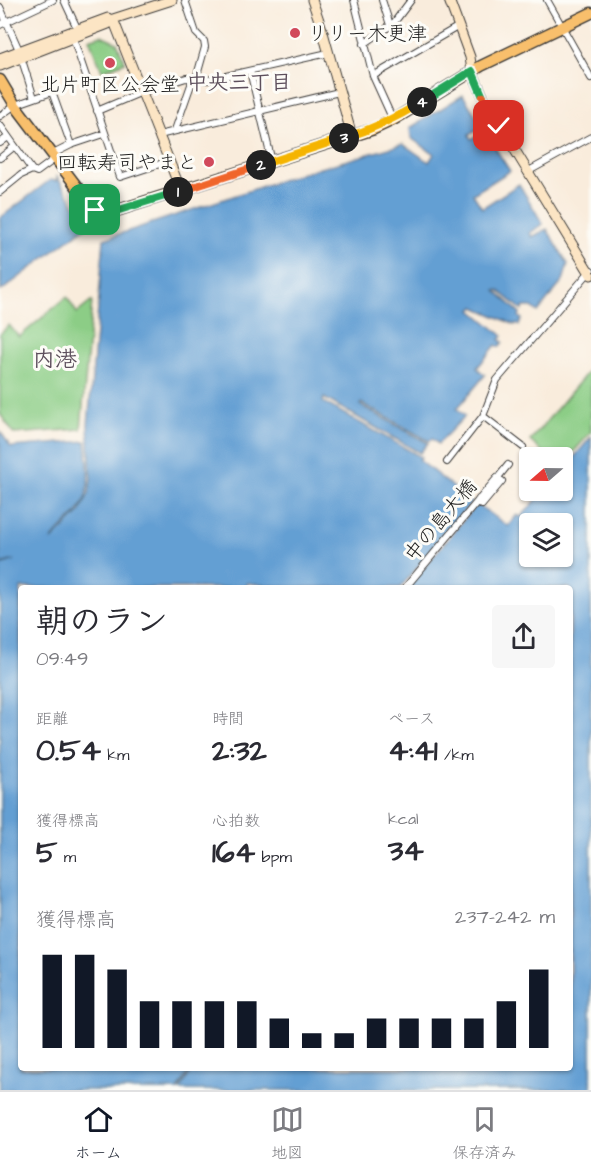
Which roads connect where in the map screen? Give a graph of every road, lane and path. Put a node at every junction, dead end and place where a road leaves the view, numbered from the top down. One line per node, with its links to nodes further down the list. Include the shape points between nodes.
1 (54, 0): 14 (street)
2 (64, 0): 19 (street)
3 (172, 0): 13 (street)
4 (185, 0): 30 (street, via 205,47)
5 (312, 0): 22 (street)
6 (354, 0): 21 (street)
7 (382, 0): 16 (street)
8 (411, 0): 16 (street)
9 (449, 0): 17 (street)
10 (547, 0): 18 (street)
11 (0, 7): 14 (street)
12 (591, 13): 18 (main road)
13 (113, 20): 19 (street, via 106,18); 20 (street); 32 (street)
14 (7, 22): 15 (street); 23 (street)
15 (0, 25)
16 (390, 25): 21 (street)
17 (459, 26): 27 (street); 28 (street)
18 (562, 26): 27 (main road); 29 (street)
19 (77, 28): 23 (street)
20 (72, 38): 23 (street); 36 (street)
21 (364, 44): 28 (street)
22 (328, 52): 26 (street); 33 (street)
23 (20, 54): 24 (street); 25 (street); 34 (street)
24 (0, 58)
25 (0, 66)
26 (250, 71): 30 (street); 37 (street)
27 (472, 71): 39 (main road); 55 (street, via 485,102)
28 (373, 76): 39 (street)
29 (591, 78)
30 (195, 79): 32 (street, via 186,78); 41 (street)
31 (0, 80): 35 (main road)
32 (142, 92): 36 (street); 43 (street)
33 (339, 92): 37 (street); 44 (street)
34 (34, 98): 35 (street); 49 (street, via 52,92)
35 (15, 105): 38 (street); 50 (main road)
36 (98, 111): 42 (street)
37 (259, 111): 41 (street); 53 (street)
38 (0, 116)
39 (393, 120): 44 (main road)
40 (0, 125): 45 (street)
41 (175, 130): 43 (street)
42 (104, 134): 49 (street); 52 (street, via 120,177)
43 (159, 135): 52 (street)
44 (352, 136): 53 (main road)
45 (8, 137): 47 (street); 48 (street)
46 (591, 137): 55 (street)
47 (0, 143)
48 (15, 146): 51 (street); 54 (street)
49 (71, 146): 50 (street)
50 (55, 156): 54 (street, via 37,172); 56 (main road, via 100,213)
51 (0, 158)
52 (170, 161): 56 (street)
53 (272, 162): 56 (main road)
54 (32, 170): 57 (street)
55 (527, 172): 58 (street)
56 (181, 191)
57 (0, 192)
58 (590, 273): 59 (street, via 497,380)
59 (483, 416): 60 (street); 61 (street)
60 (524, 447)
61 (447, 462)
62 (508, 465): 63 (street, 中の島大橋)
63 (497, 478)
64 (497, 478): 65 (street, 中の島大橋, via 477,502 482,506 502,481)
65 (497, 478)
66 (497, 478): 67 (street, 中の島大橋)
67 (408, 585)

